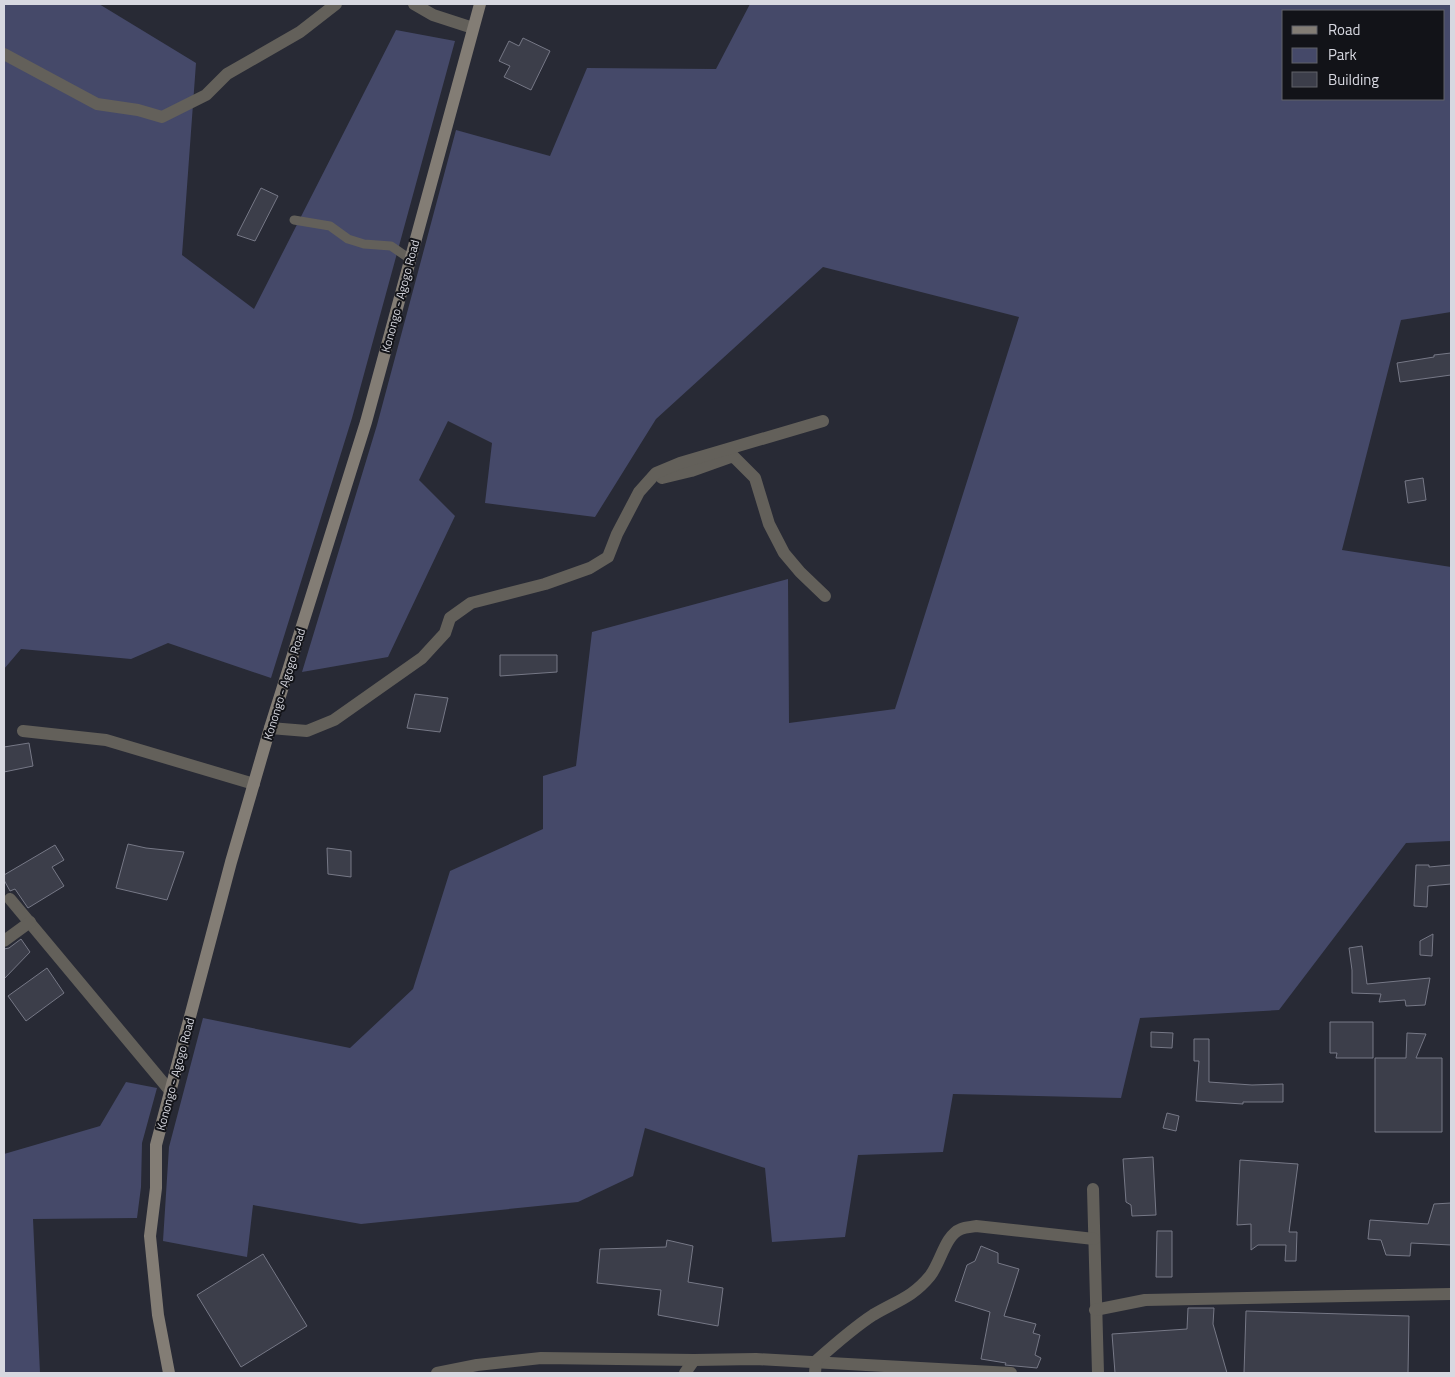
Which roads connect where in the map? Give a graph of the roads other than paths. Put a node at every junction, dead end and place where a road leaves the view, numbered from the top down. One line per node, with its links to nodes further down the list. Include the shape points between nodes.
1 (336, 4): 5 (street, via 300,32 227,74 206,95 162,117 97,104)
2 (414, 4): 4 (street, via 433,15)
3 (480, 4): 4 (main road, Konongo - Agogo Road)
4 (472, 28): 7 (main road, Konongo - Agogo Road)
5 (4, 54)
6 (294, 220): 7 (lane, via 330,226 348,239 364,244 392,246)
7 (410, 259): 11 (main road, Konongo - Agogo Road, via 366,422)
8 (823, 421): 11 (street, via 656,473 639,492 608,557 590,568 545,584 471,603 450,618 445,633 422,658 334,720 307,731)
9 (662, 478): 10 (street, via 733,456 755,478 769,524 784,553)
10 (826, 596)
11 (270, 728): 13 (main road, Konongo - Agogo Road)
12 (22, 731): 13 (street, via 106,740)
13 (254, 784): 17 (main road, Konongo - Agogo Road)
14 (10, 899): 15 (street)
15 (30, 922): 16 (street); 17 (street)
16 (4, 941)
17 (171, 1092): 24 (main road, Konongo - Agogo Road, via 156,1145 156,1188 150,1236 158,1316)
18 (1093, 1189): 19 (street)
19 (1094, 1239): 21 (street); 23 (street, via 976,1226 960,1229 949,1239 930,1275 910,1296 873,1315 847,1334)
20 (1451, 1294): 21 (street, via 1144,1300)
21 (1095, 1310): 28 (street)
22 (694, 1360): 23 (street, via 756,1358); 25 (street, via 541,1358); 26 (street)
23 (816, 1367): 27 (street)
24 (169, 1373)
25 (436, 1373)
26 (685, 1373)
27 (1011, 1373)
28 (1098, 1373)

